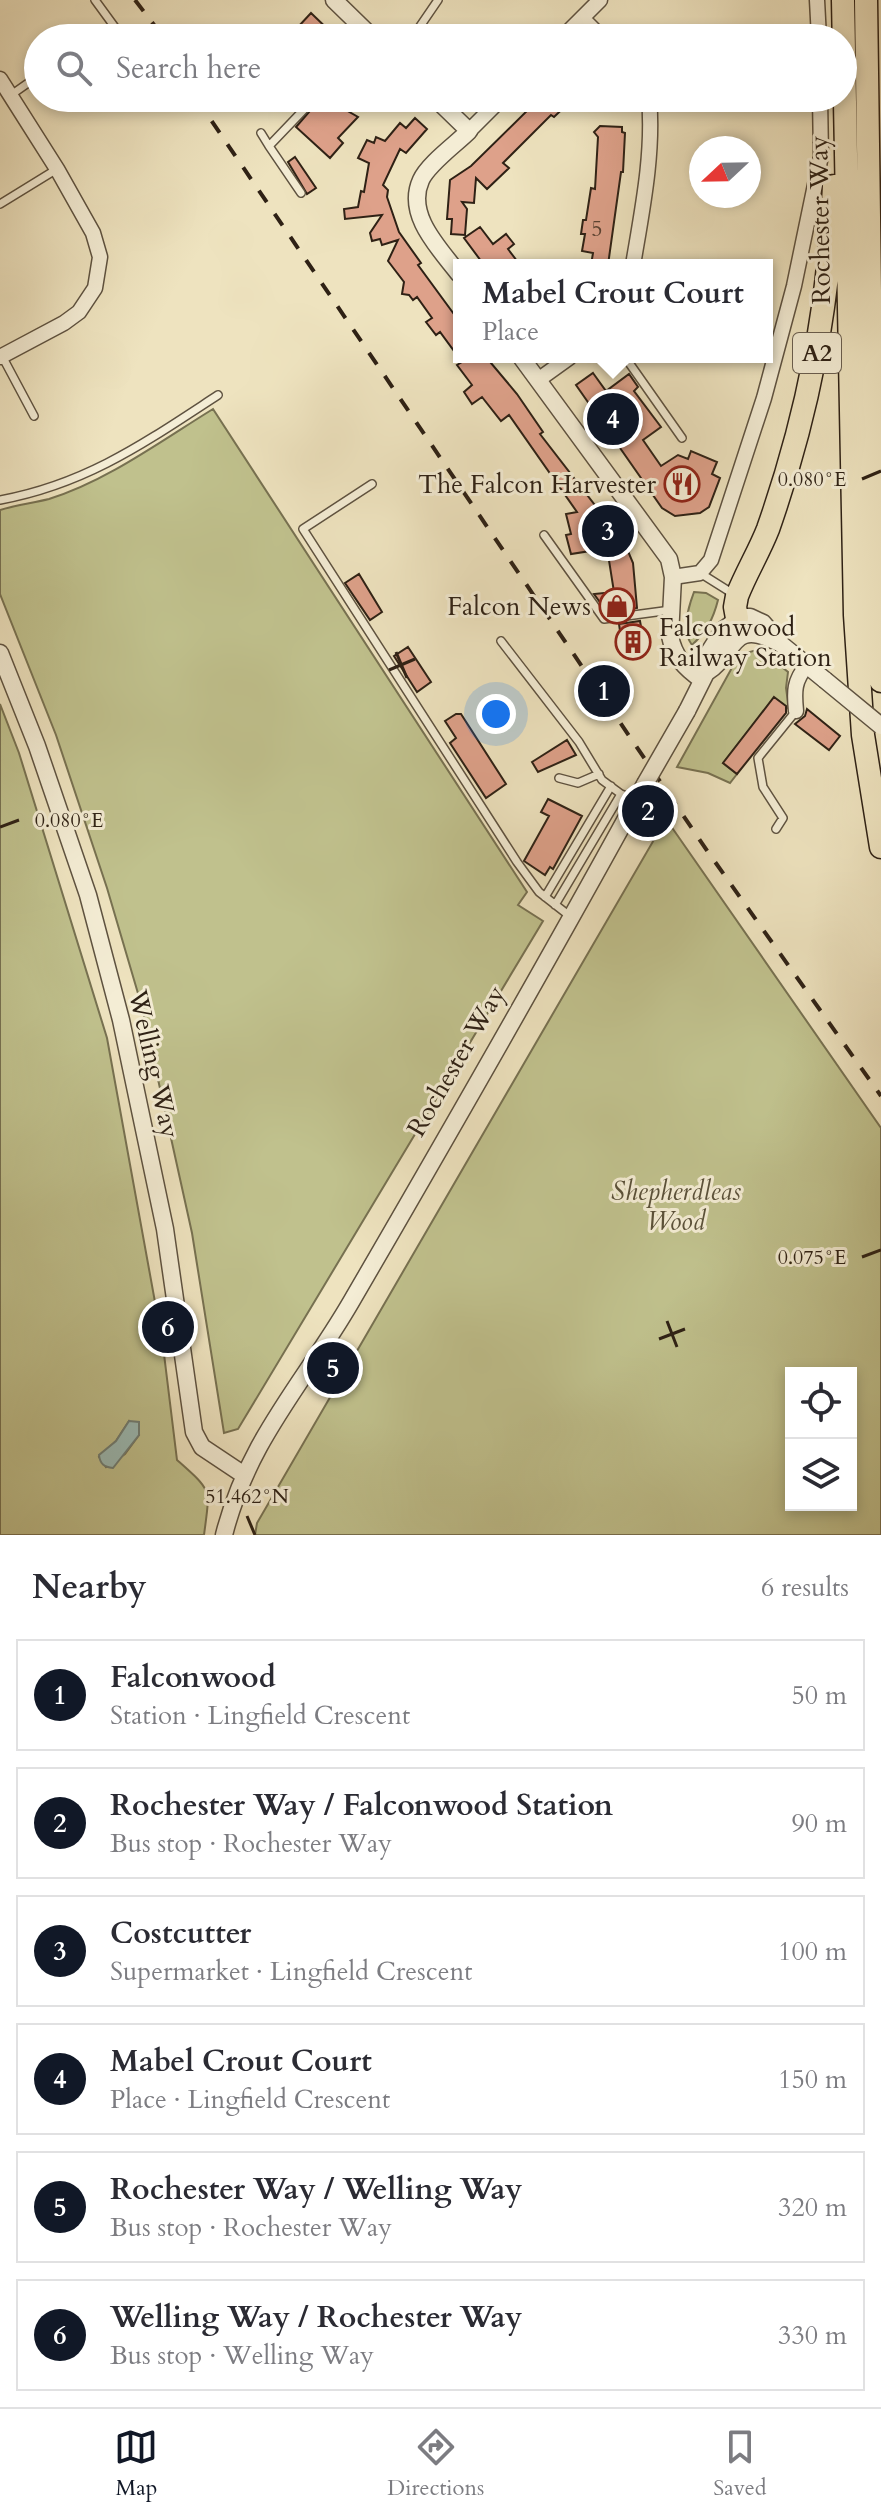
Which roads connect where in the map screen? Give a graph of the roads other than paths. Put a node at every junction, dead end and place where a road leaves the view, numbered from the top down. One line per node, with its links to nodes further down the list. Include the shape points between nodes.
1 (95, 0): 9 (lane)
2 (334, 0): 10 (street)
3 (438, 0): 11 (lane)
4 (600, 0): 8 (street)
5 (817, 0): 14 (street)
6 (842, 0): 15 (highway, A2); 16 (highway, Rochester Way / A2)
7 (866, 0): 43 (highway, A2)
8 (582, 18): 12 (street); 13 (street)
9 (113, 24)
10 (355, 24)
11 (422, 24)
12 (576, 24)
13 (588, 24)
14 (818, 24)
15 (841, 24)
16 (843, 24)
17 (0, 79): 19 (street)
18 (24, 86): 19 (lane)
19 (11, 95): 30 (street)
20 (302, 112): 29 (lane)
21 (449, 112): 27 (street)
22 (488, 112): 27 (street)
23 (649, 112): 33 (street)
24 (820, 112): 47 (street, via 821,156 794,286 711,560)
25 (837, 112): 49 (highway, A2, via 828,278 816,357 788,467)
26 (847, 112): 43 (highway, Rochester Way / A2)
27 (469, 131): 34 (street, via 421,180 417,200 427,231)
28 (261, 133): 29 (lane)
29 (269, 146): 31 (lane)
30 (57, 169): 32 (lane); 35 (street, via 99,248 95,288 64,323)
31 (301, 193)
32 (0, 204)
33 (634, 259)
34 (453, 266)
35 (1, 356): 41 (lane)
36 (525, 363): 39 (street)
37 (562, 363): 39 (street)
38 (629, 363): 42 (lane)
39 (538, 380): 48 (street, via 669,559)
40 (218, 395): 45 (lane, via 77,479)
41 (34, 416)
42 (682, 438)
43 (862, 438): 56 (highway, A2); 66 (highway, A2, via 855,615 858,684)
44 (372, 484): 67 (lane, via 303,529 517,862)
45 (0, 500)
46 (544, 535): 50 (lane, via 604,619)
47 (700, 573): 48 (street); 49 (lane)
48 (673, 577): 50 (street)
49 (737, 607): 52 (street, via 763,623); 55 (street, Rochester Way, via 706,658)
50 (671, 610): 55 (street, via 675,653 685,668)
51 (501, 641): 59 (lane)
52 (782, 645): 54 (street); 55 (street, via 743,635)
53 (0, 653): 70 (street, Welling Way, via 88,895 121,1020 165,1229 194,1432 202,1447)
54 (807, 665): 57 (street, via 794,687); 58 (street, bridge)
55 (704, 676): 62 (street, Rochester Way, bridge)
56 (881, 681)
57 (796, 711): 64 (lane, via 758,758 763,787 783,818)
58 (881, 726)
59 (599, 774): 60 (lane, via 578,783); 61 (lane)
60 (559, 778)
61 (611, 786): 62 (lane); 67 (lane)
62 (633, 795): 63 (street, Rochester Way); 68 (lane)
63 (625, 821): 65 (lane); 69 (street, Rochester Way)
64 (776, 829)
65 (652, 836)
66 (881, 847)
67 (545, 897): 68 (lane)
68 (555, 905): 69 (lane)
69 (571, 917): 70 (street, Rochester Way, via 349,1305 262,1438)
70 (244, 1475): 71 (street, Rochester Way)
71 (224, 1535)

